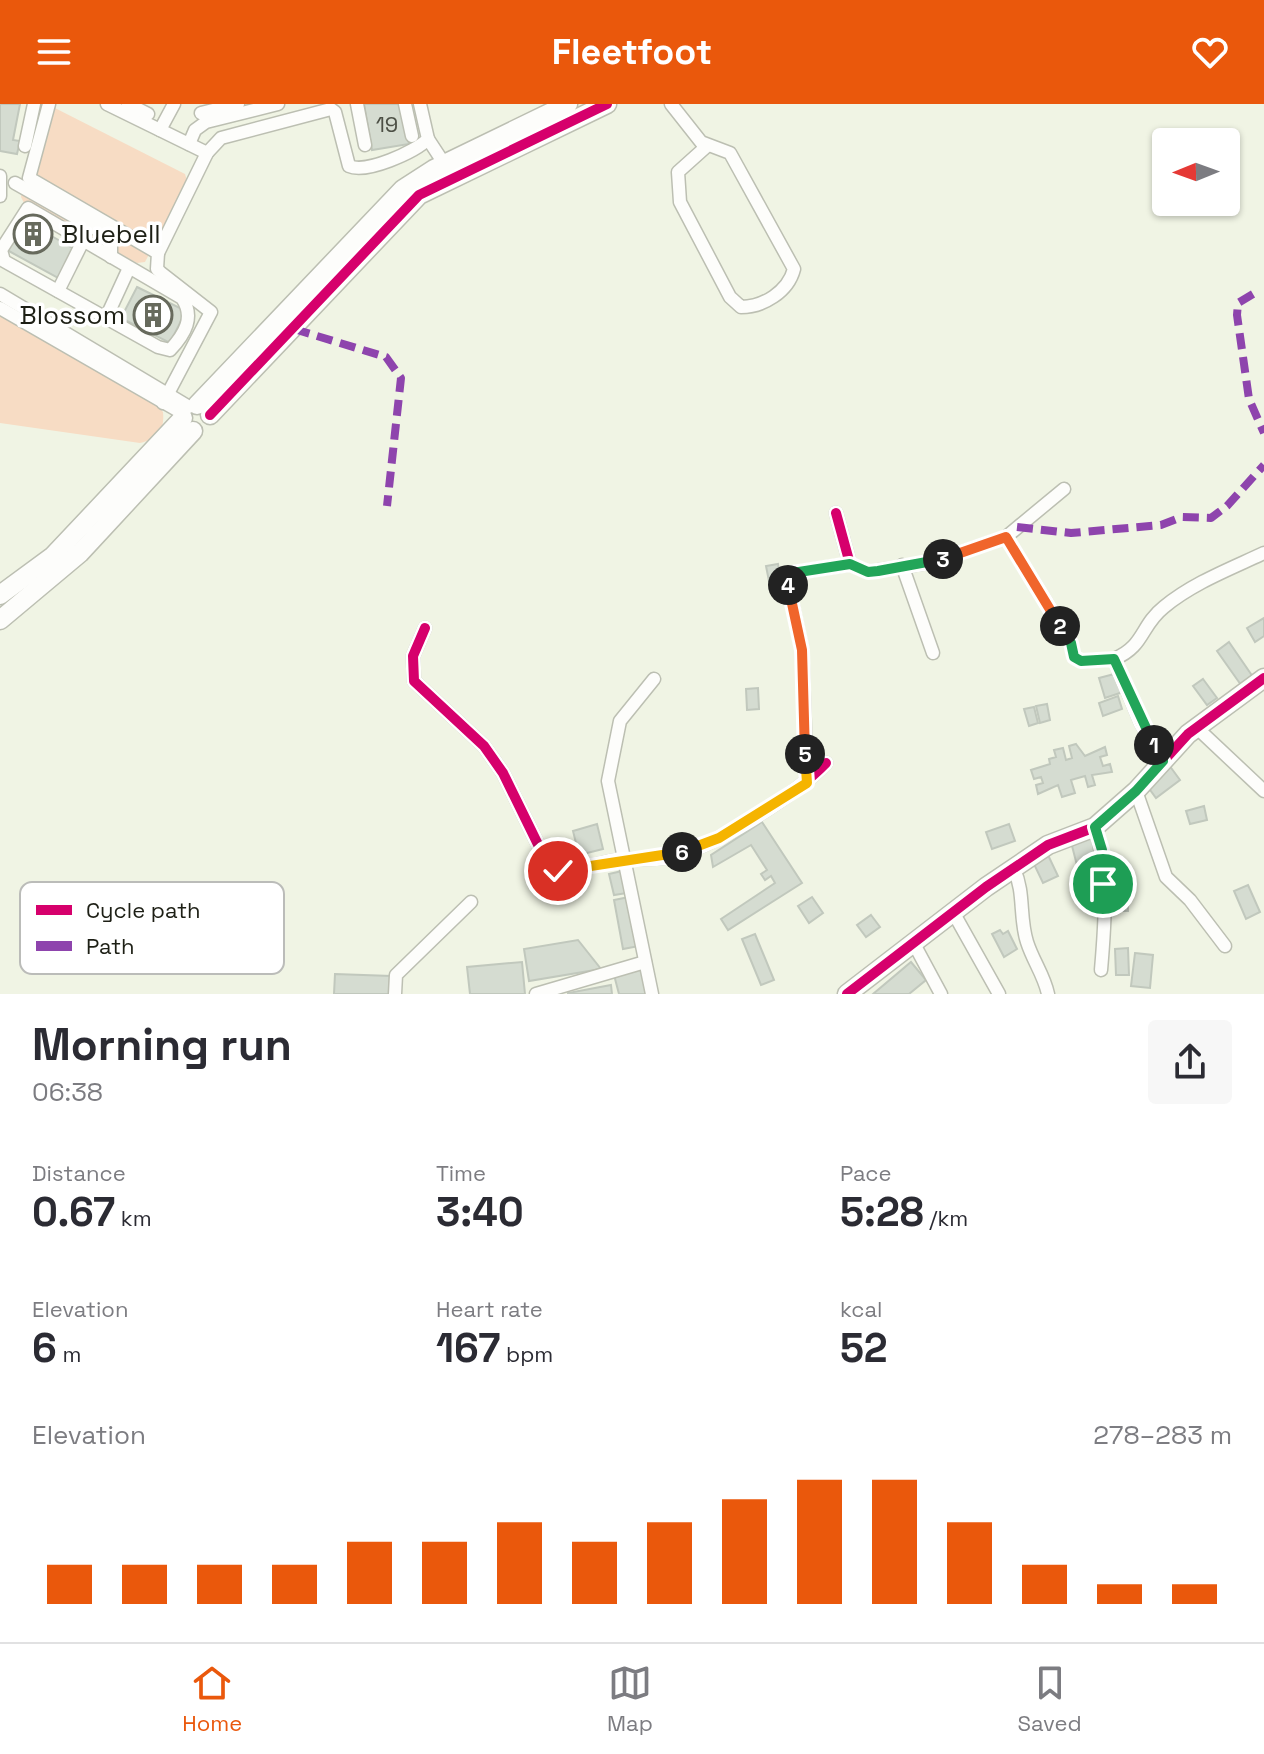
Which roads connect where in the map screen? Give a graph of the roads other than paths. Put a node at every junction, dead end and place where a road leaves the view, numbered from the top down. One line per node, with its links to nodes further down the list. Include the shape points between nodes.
1 (34, 104): 21 (street)
2 (49, 104): 25 (street)
3 (107, 104): 16 (street)
4 (128, 104): 15 (street)
5 (174, 104): 16 (street)
6 (238, 104): 14 (street)
7 (278, 104): 19 (street, via 206,122)
8 (357, 104): 20 (street)
9 (405, 104): 17 (street)
10 (420, 104): 18 (street)
11 (568, 104): 24 (street)
12 (607, 104): 24 (street)
13 (671, 104): 22 (street)
14 (201, 113)
15 (148, 114)
16 (160, 130): 19 (street)
17 (412, 136)
18 (428, 139): 23 (street, via 411,152 355,169 349,166 331,109 221,138); 24 (street)
19 (189, 144): 23 (street)
20 (365, 145)
21 (25, 146)
22 (707, 146): 22 (street, via 730,153 794,269 791,281 754,307 741,307 730,297 680,202 678,172)
23 (207, 153): 27 (street)
24 (449, 170): 36 (street, via 403,189)
25 (9, 184): 27 (street); 28 (street, via 103,233)
26 (83, 241): 28 (street); 30 (street); 30 (street, via 28,208 1,250 4,261)
27 (158, 253): 35 (street, via 157,269 211,312)
28 (111, 257): 29 (street)
29 (129, 268): 33 (street); 33 (street, via 182,298 189,312 187,326 176,344 165,350)
30 (58, 291): 33 (street)
31 (0, 294): 34 (street)
32 (0, 308): 34 (street)
33 (106, 318)
34 (54, 331): 35 (street)
35 (165, 398): 36 (street)
36 (192, 415): 43 (street, via 53,556); 44 (street, via 80,553)
37 (1064, 489): 39 (street)
38 (836, 513): 41 (street)
39 (1006, 537): 42 (street, via 933,562); 47 (street, via 1071,643 1074,657)
40 (1264, 553): 47 (street, via 1181,593 1149,619 1141,642)
41 (850, 564): 42 (street, via 868,572); 53 (street, via 786,574 802,650)
42 (902, 565): 46 (street)
43 (0, 595)
44 (0, 620)
45 (425, 628): 57 (street, via 413,656 414,681 484,746 503,773 546,868 558,871)
46 (933, 653)
47 (1114, 659): 51 (street)
48 (1264, 678): 50 (street)
49 (654, 679): 57 (street, via 620,721 608,781)
50 (1196, 727): 51 (street); 55 (street)
51 (1163, 761): 54 (street)
52 (826, 763): 53 (street)
53 (807, 783): 57 (street, via 693,849 667,857)
54 (1136, 791): 56 (street); 62 (street, via 1166,877)
55 (1264, 791)
56 (1095, 827): 58 (street, via 1048,845); 64 (street, via 1102,850)
57 (624, 859): 63 (street)
58 (1014, 869): 60 (street); 71 (street, via 1023,888 1026,938)
59 (471, 902): 65 (street, via 396,975)
60 (953, 912): 61 (street); 70 (street)
61 (913, 942): 68 (street); 69 (street)
62 (1225, 946)
63 (645, 962): 66 (street); 67 (street)
64 (1101, 970)
65 (395, 994)
66 (536, 994)
67 (652, 994)
68 (847, 994)
69 (941, 994)
70 (999, 994)
71 (1048, 994)

